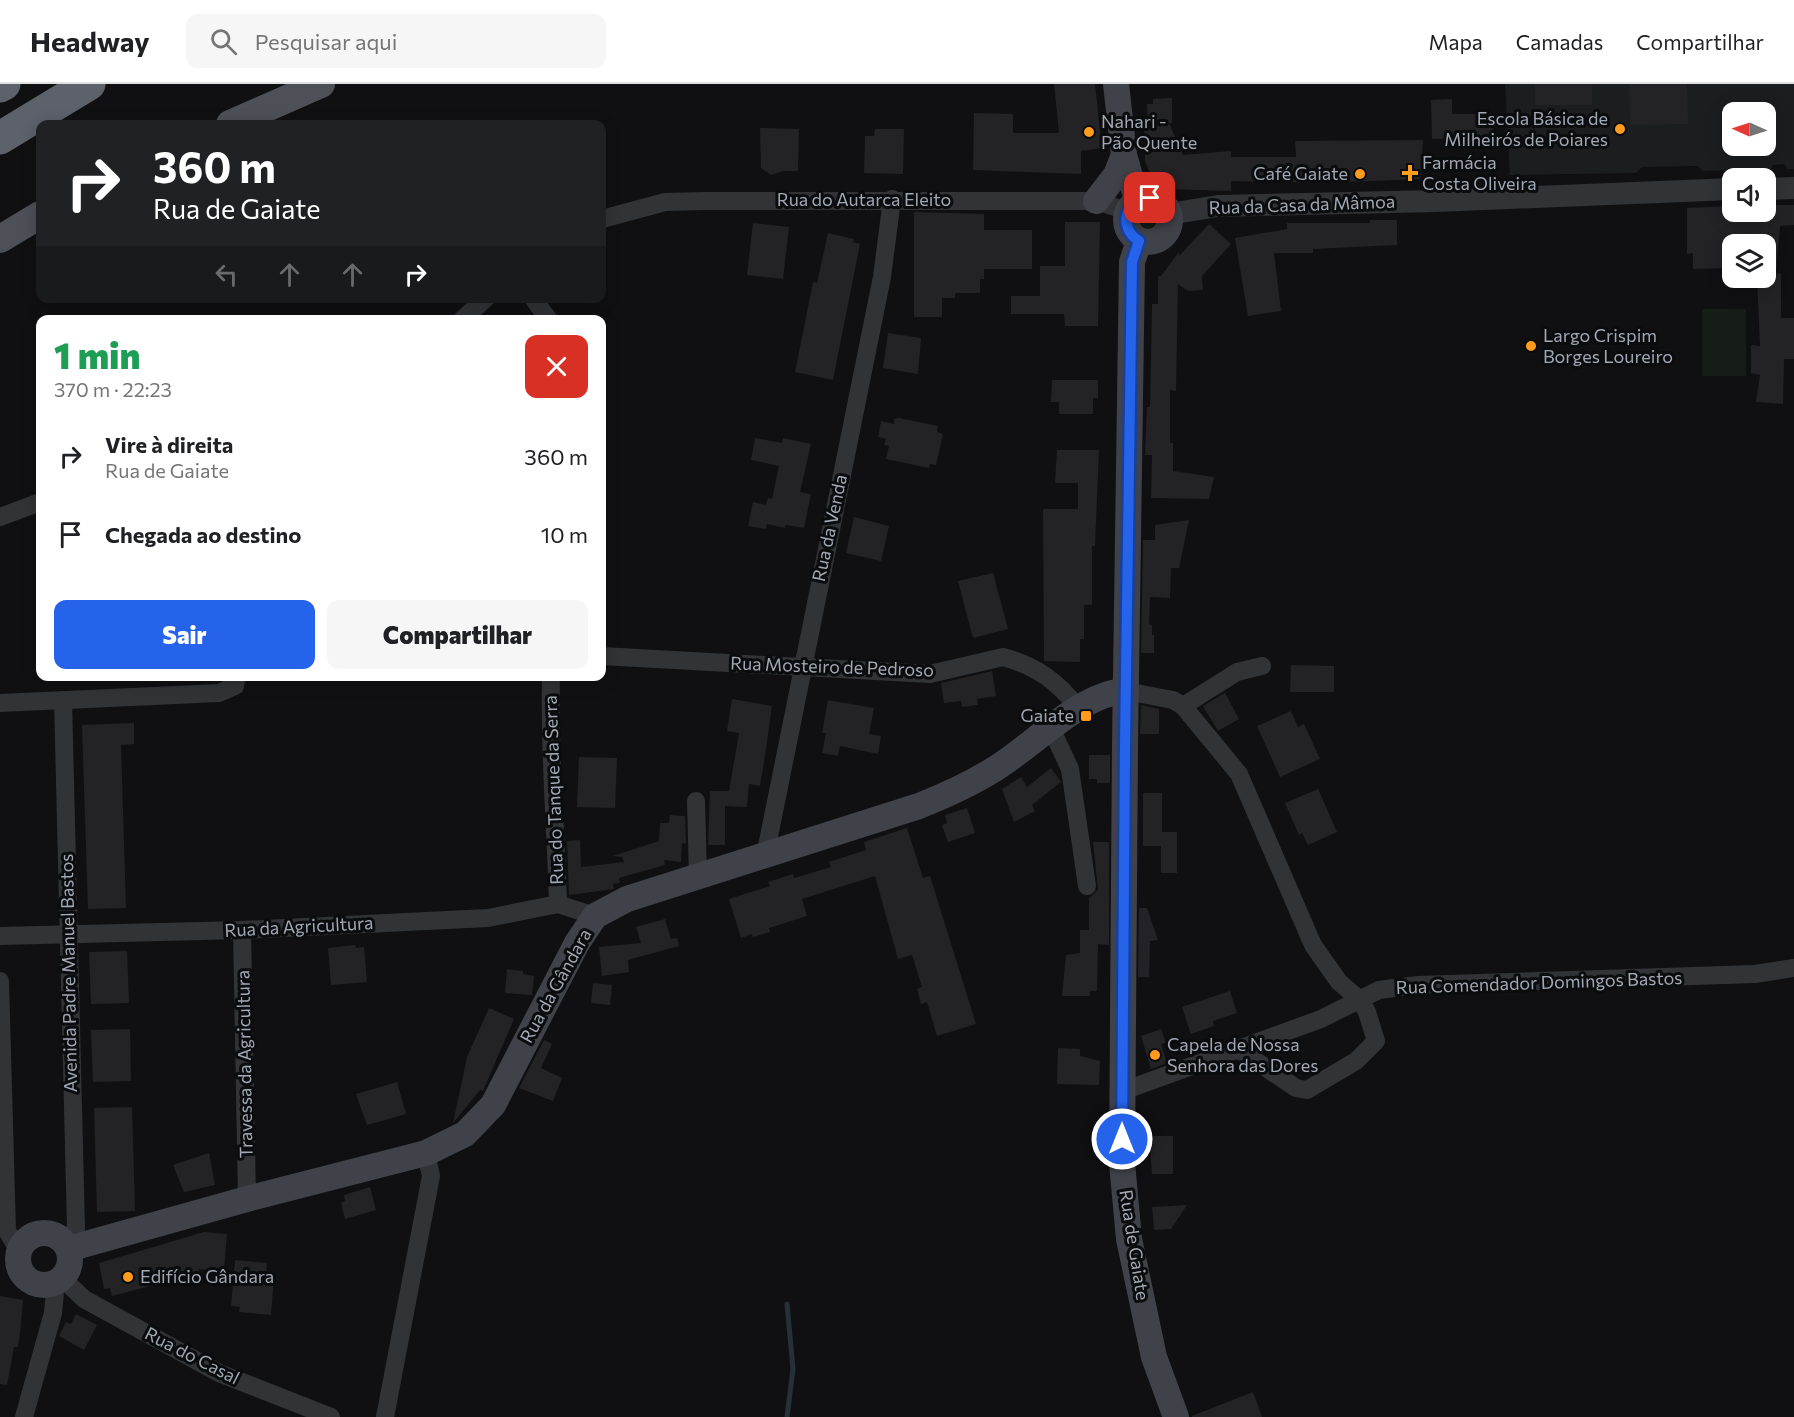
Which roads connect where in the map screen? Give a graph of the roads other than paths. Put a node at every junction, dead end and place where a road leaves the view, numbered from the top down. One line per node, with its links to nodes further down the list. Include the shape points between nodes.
1 (4, 84): 5 (highway)
2 (88, 84): 7 (highway)
3 (321, 84): 6 (main road)
4 (1116, 84): 8 (main road)
5 (0, 86)
6 (239, 120)
7 (0, 138)
8 (1124, 155): 13 (main road, via 1111,183); 14 (main road)
9 (1794, 188): 11 (street)
10 (1722, 189): 15 (street, Rua da Casa da Mâmoa, via 1218,206)
11 (1776, 189)
12 (892, 200): 13 (street, Rua do Autarca Eleito); 17 (street, Rua do Autarca Eleito, via 665,202); 25 (street, Rua da Venda, via 882,277)
13 (1096, 201): 14 (street, Rua do Autarca Eleito)
14 (1132, 206): 15 (main road, via 1143,198 1156,199); 19 (main road, via 1126,218 1129,232)
15 (1169, 214): 19 (main road, via 1165,234 1153,242)
16 (36, 217): 18 (main road)
17 (606, 218)
18 (0, 239)
19 (1139, 241): 29 (main road, Rua de Gaiate, via 1132,262)
20 (481, 303): 21 (street)
21 (467, 315)
22 (36, 504): 23 (street)
23 (0, 517)
24 (606, 656): 25 (street, Rua Mosteiro de Pedroso)
25 (802, 666): 33 (street, Rua Mosteiro de Pedroso, via 930,674 1003,657 1060,684); 36 (street, Rua da Venda)
26 (1262, 666): 32 (street, via 1237,672)
27 (236, 681): 30 (street, via 219,693)
28 (550, 681): 39 (street, Rua do Tanque da Serra, via 549,749)
29 (1126, 691): 32 (street, via 1162,697); 33 (main road, Rua da Gândara, via 1098,698); 48 (main road, Rua de Gaiate)
30 (63, 700): 31 (street); 42 (street, Avenida Padre Manuel Bastos)
31 (0, 703)
32 (1183, 706): 46 (street, via 1239,774 1313,945 1339,982)
33 (1079, 709): 34 (main road, Rua da Gândara)
34 (1051, 728): 36 (main road, Rua da Gândara, via 995,769 961,788 919,806); 38 (street, via 1070,770)
35 (696, 801): 37 (street)
36 (765, 856): 37 (main road, Rua da Gândara)
37 (698, 878): 40 (main road, Rua da Gândara, via 627,899)
38 (1087, 886)
39 (558, 904): 40 (street, Rua da Agricultura); 41 (street, Rua da Agricultura, via 488,918)
40 (595, 916): 49 (main road, Rua da Gândara, via 577,943 493,1105 465,1134)
41 (242, 930): 42 (street, Rua da Agricultura); 50 (street, Travessa da Agricultura)
42 (68, 934): 43 (street, Rua da Agricultura); 51 (street, Avenida Padre Manuel Bastos, via 76,1229)
43 (0, 936)
44 (1794, 968): 46 (street, Rua Comendador Domingos Bastos, via 1755,974 1418,985 1379,990)
45 (0, 981): 52 (street, via 7,1232)
46 (1360, 1000): 47 (street, Rua Comendador Domingos Bastos); 47 (street, via 1376,1041 1356,1061 1306,1090 1296,1088)
47 (1238, 1049): 48 (street, Rua Comendador Domingos Bastos)
48 (1122, 1091): 57 (main road, Rua de Gaiate, via 1122,1163 1129,1239 1154,1358)
49 (426, 1153): 50 (main road, Rua da Gândara); 56 (street, via 431,1176)
50 (247, 1199): 51 (main road, Rua da Gândara)
51 (66, 1246): 52 (main road, Rua da Gândara, via 51,1234 43,1233 28,1238); 53 (main road, via 69,1264)
52 (13, 1262): 53 (main road, via 33,1282 48,1284)
53 (59, 1280): 54 (street); 55 (street, Rua do Casal, via 84,1299 219,1373)
54 (24, 1417)
55 (331, 1417)
56 (384, 1417)
57 (1176, 1417)

